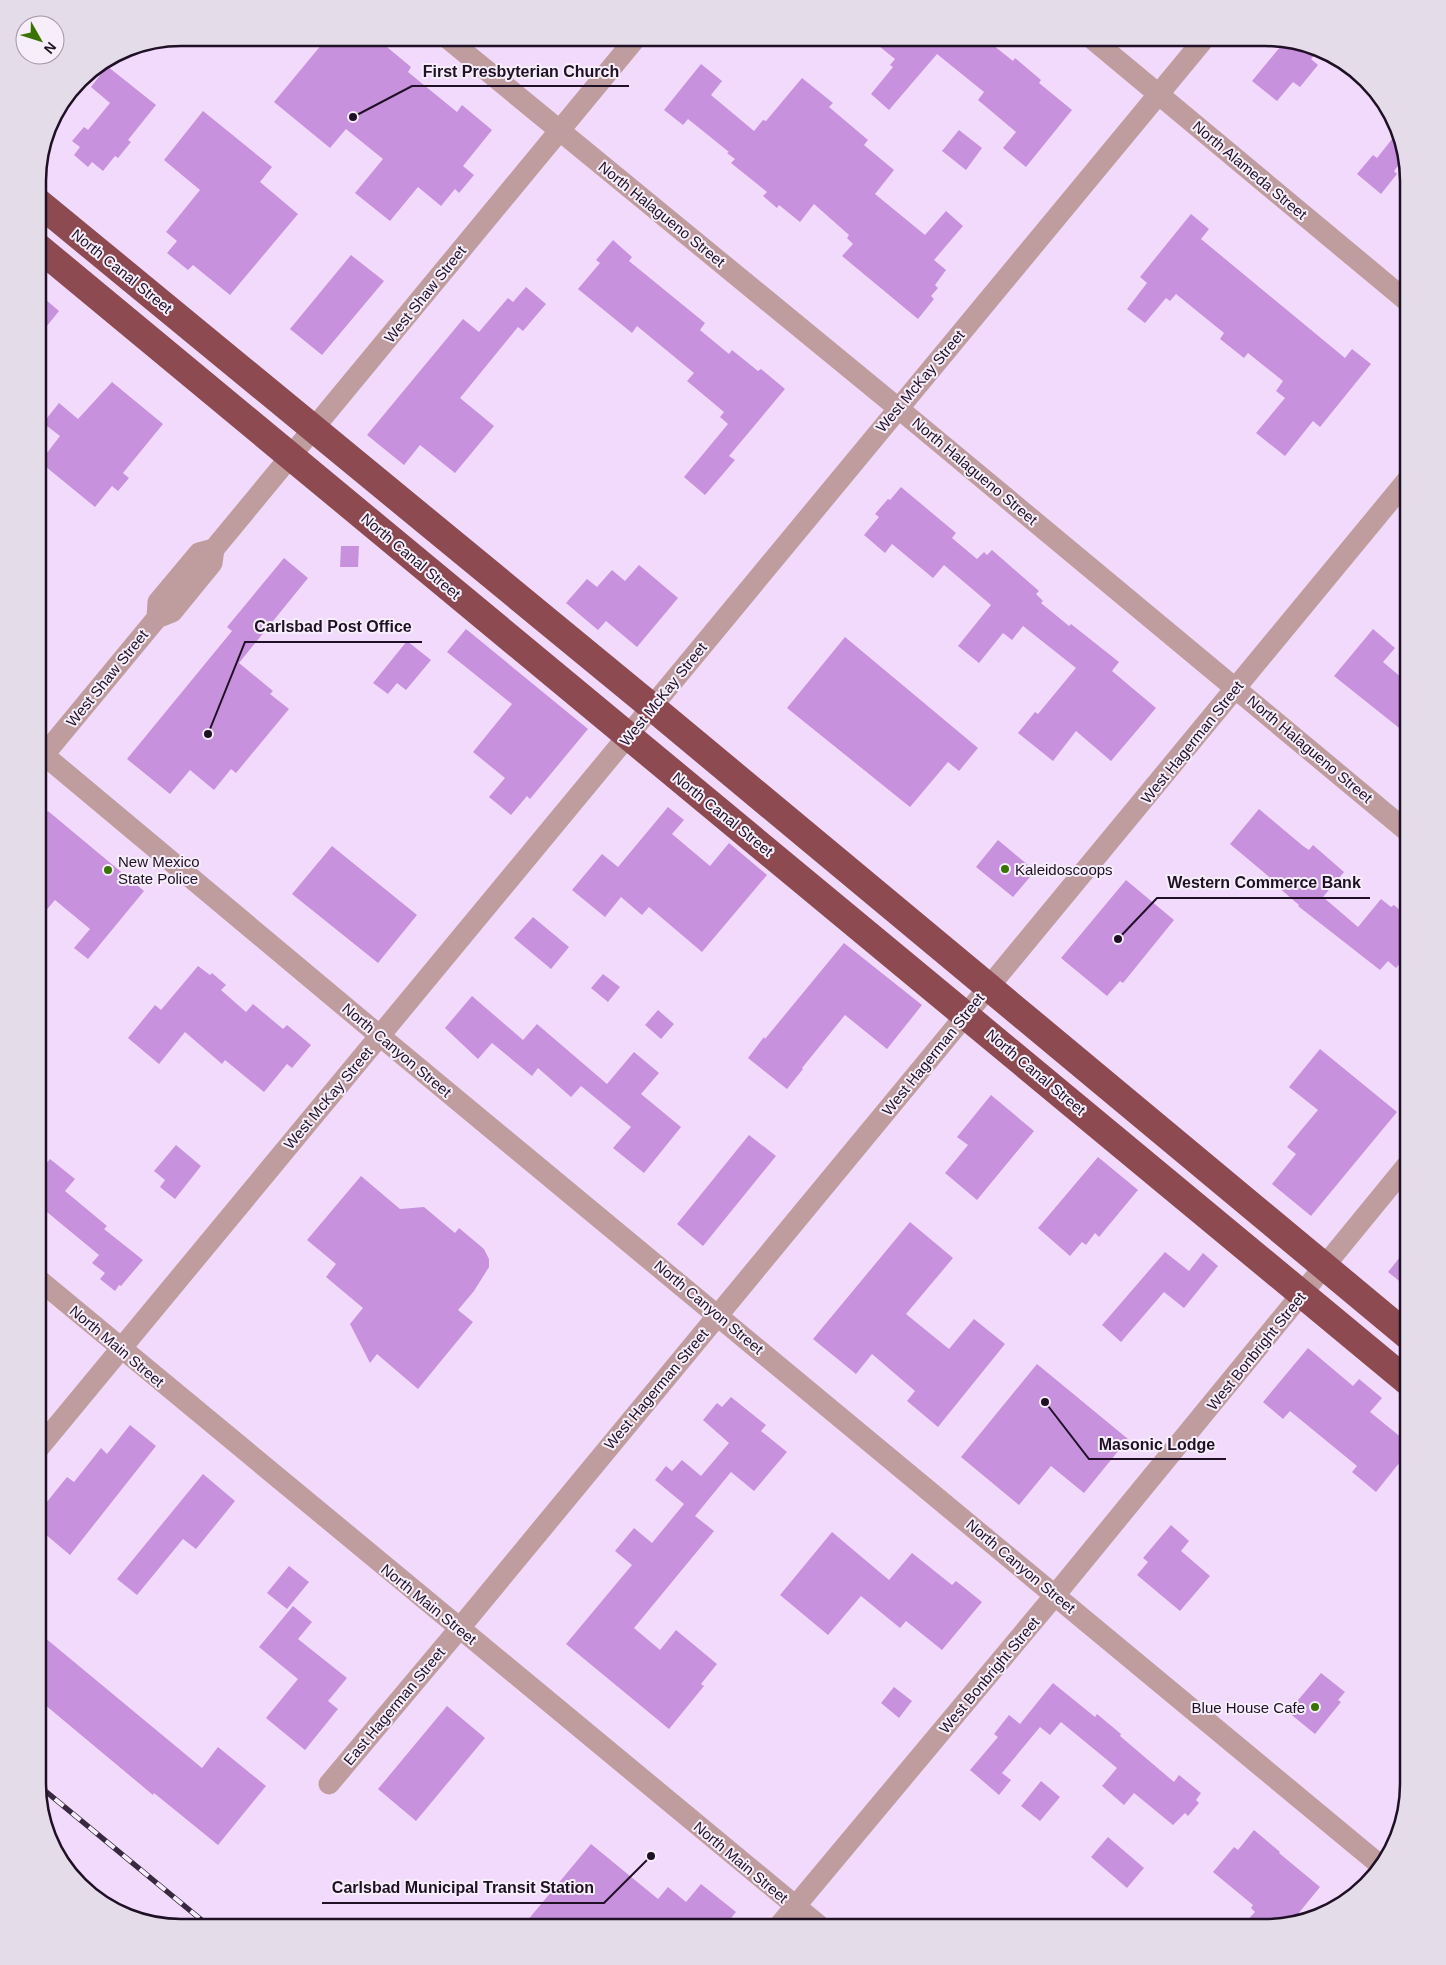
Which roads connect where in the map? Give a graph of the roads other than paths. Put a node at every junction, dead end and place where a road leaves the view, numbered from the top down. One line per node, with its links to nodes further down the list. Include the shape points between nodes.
1 (458, 47): 6 (street, North Halagueno Street)
2 (629, 47): 6 (street, West Shaw Street)
3 (1102, 47): 5 (street, North Alameda Street)
4 (1198, 47): 5 (street, West McKay Street)
5 (1159, 94): 9 (street, North Alameda Street); 10 (street, West McKay Street)
6 (560, 130): 10 (street, North Halagueno Street); 11 (street, West Shaw Street)
7 (47, 209): 11 (highway, North Canal Street)
8 (47, 253): 12 (highway, North Canal Street)
9 (1400, 295)
10 (898, 408): 14 (street, North Halagueno Street); 15 (street, West McKay Street)
11 (314, 430): 12 (street, West Shaw Street); 15 (highway, North Canal Street)
12 (291, 456): 16 (highway, North Canal Street); 17 (street, West Shaw Street, via 214,549 199,553 158,602 157,618)
13 (1400, 489): 14 (street, West Hagerman Street)
14 (1236, 688): 19 (street, North Halagueno Street); 20 (street, West Hagerman Street)
15 (652, 707): 16 (street, West McKay Street); 20 (highway, North Canal Street)
16 (628, 736): 21 (highway, North Canal Street); 22 (street, West McKay Street)
17 (47, 748)
18 (47, 761): 22 (street, North Canyon Street)
19 (1400, 825)
20 (988, 987): 21 (street, West Hagerman Street); 24 (highway, North Canal Street)
21 (966, 1014): 26 (highway, North Canal Street); 27 (street, West Hagerman Street)
22 (380, 1036): 27 (street, North Canyon Street); 29 (street, West McKay Street)
23 (1400, 1174): 24 (street, West Bonbright Street)
24 (1325, 1266): 26 (street, West Bonbright Street); 28 (highway, North Canal Street)
25 (46, 1286): 29 (street, North Main Street)
26 (1303, 1294): 30 (highway, North Canal Street); 32 (street, West Bonbright Street)
27 (718, 1315): 32 (street, North Canyon Street); 33 (street, West Hagerman Street)
28 (1400, 1329)
29 (120, 1349): 31 (street, West McKay Street); 33 (street, North Main Street)
30 (1400, 1375)
31 (46, 1438)
32 (1056, 1594): 35 (street, North Canyon Street); 36 (street, West Bonbright Street)
33 (459, 1629): 34 (street, East Hagerman Street); 36 (street, North Main Street)
34 (329, 1784)
35 (1375, 1861)
36 (796, 1906): 37 (street, West Bonbright Street); 38 (street, North Main Street)
37 (785, 1919)
38 (811, 1919)

